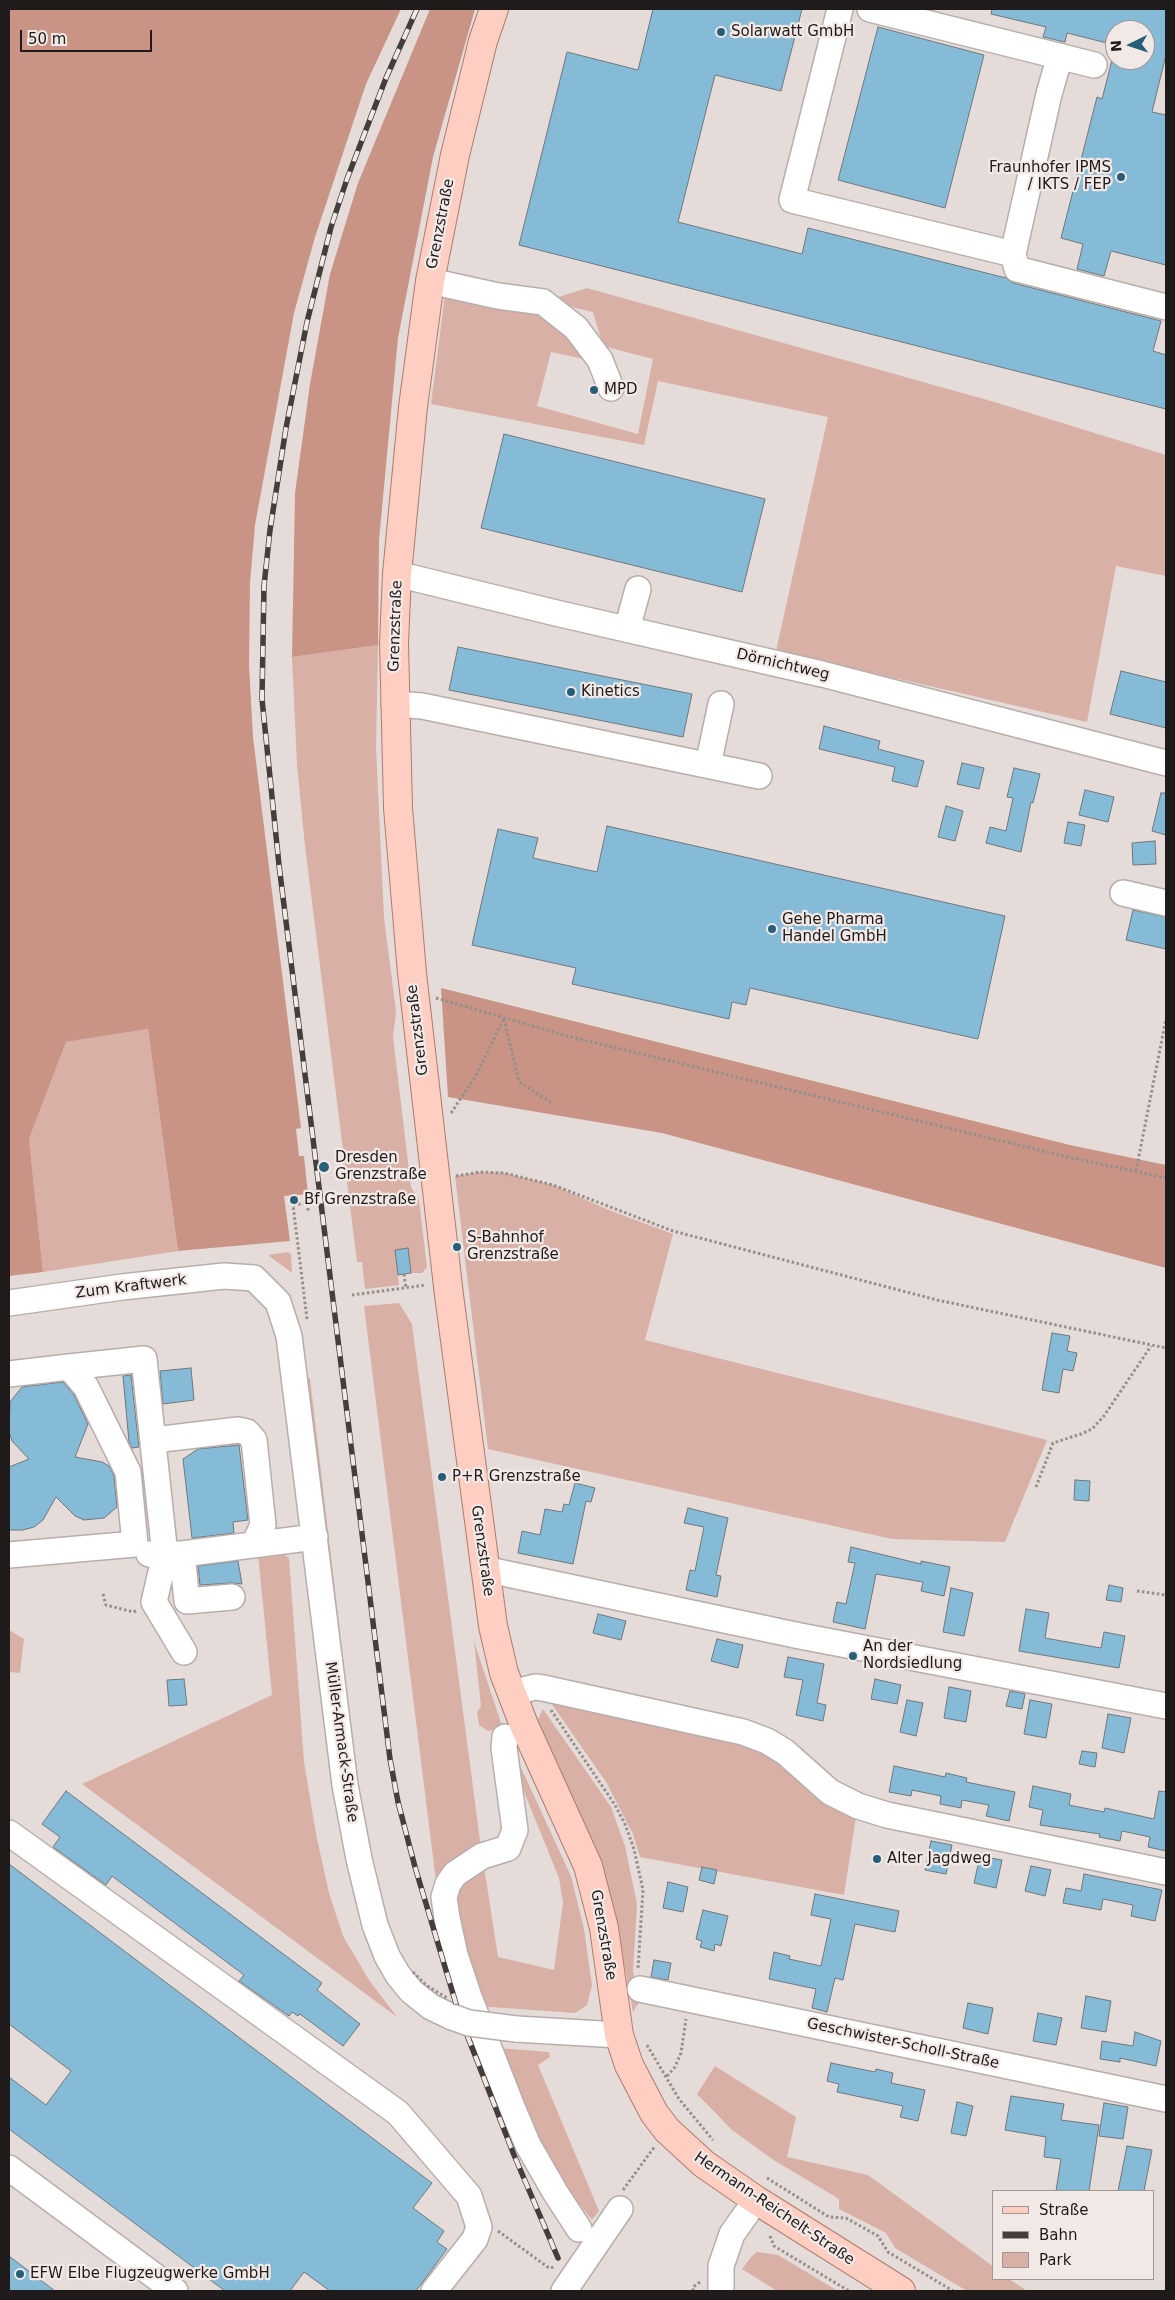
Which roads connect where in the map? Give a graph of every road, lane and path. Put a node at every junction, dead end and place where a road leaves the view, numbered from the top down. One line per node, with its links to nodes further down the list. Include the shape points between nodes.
1 (494, 9): 7 (main road, Grenzstraße, via 455,154)
2 (840, 9): 6 (street, via 792,200)
3 (870, 9): 4 (street)
4 (1060, 56): 5 (street); 6 (street)
5 (1094, 64)
6 (1013, 254): 8 (street, via 1018,269)
7 (430, 281): 9 (street, via 543,302 576,328 600,360); 10 (main road, Grenzstraße, via 413,408)
8 (1166, 307)
9 (611, 388)
10 (397, 574): 12 (street, Dörnichtweg); 13 (main road, Grenzstraße)
11 (638, 589): 12 (street)
12 (627, 630): 15 (street, Dörnichtweg, via 822,674)
13 (394, 704): 16 (street, via 422,706); 20 (main road, Grenzstraße, via 398,808)
14 (721, 704): 16 (street)
15 (1166, 763)
16 (708, 765): 17 (street)
17 (759, 776)
18 (1123, 893): 19 (street)
19 (1166, 904)
20 (414, 991): 21 (path); 24 (main road, Grenzstraße)
21 (504, 1018): 23 (path, via 520,1082); 24 (path, via 477,1074 444,1122); 25 (path, via 571,1037)
22 (1166, 1019): 25 (path)
23 (552, 1103)
24 (430, 1135): 27 (main road, Grenzstraße)
25 (1136, 1171): 26 (path)
26 (1166, 1178)
27 (436, 1179): 31 (main road, Grenzstraße); 38 (path, via 480,1172 504,1173 553,1185 672,1231 937,1300)
28 (317, 1202): 29 (path)
29 (308, 1204): 30 (path); 34 (path, via 293,1205)
30 (308, 1212)
31 (447, 1273): 35 (path, via 433,1274 425,1286); 49 (main road, Grenzstraße)
32 (404, 1274): 35 (path)
33 (254, 1278): 37 (street, Zum Kraftwerk, via 224,1276); 44 (street, Müller-Armack-Straße, via 278,1302 289,1336)
34 (302, 1282)
35 (406, 1288): 36 (path)
36 (352, 1294)
37 (9, 1303)
38 (1151, 1346): 39 (path); 43 (path, via 1104,1416 1092,1428 1053,1443)
39 (1166, 1348)
40 (69, 1367): 41 (street); 42 (street, via 144,1359); 45 (street, via 86,1387 128,1472)
41 (9, 1374)
42 (154, 1440): 46 (street, via 238,1430 247,1432 254,1440 263,1525); 47 (street)
43 (1036, 1487)
44 (315, 1537): 46 (street); 63 (street, Müller-Armack-Straße, bridge, via 345,1785 359,1859 375,1925 398,1975 431,2007 469,2023)
45 (134, 1544): 47 (street, via 145,1554); 48 (street)
46 (254, 1544): 47 (street)
47 (174, 1554): 53 (street, via 187,1601); 54 (street)
48 (9, 1555)
49 (484, 1569): 56 (main road, Grenzstraße, via 504,1673); 57 (street, via 800,1636)
50 (1137, 1591): 52 (path)
51 (103, 1594): 54 (path, via 106,1605 133,1612)
52 (1166, 1595)
53 (232, 1597)
54 (154, 1602): 55 (street)
55 (184, 1652)
56 (523, 1690): 60 (street, via 743,1732 785,1752 830,1792 858,1806 887,1815); 61 (path, via 615,1805 631,1841 643,1890 637,1962); 63 (main road, Grenzstraße, via 524,1725 588,1866 604,1928)
57 (1166, 1706)
58 (505, 1737): 71 (street, via 515,1830 508,1848 482,1856 455,1874 444,1897 447,1918 469,1997 528,2145)
59 (9, 1833): 73 (street, via 398,2114 469,2196 479,2227 475,2239)
60 (1166, 1872)
61 (640, 1989): 66 (street, Geschwister-Scholl-Straße)
62 (685, 2032): 65 (path, via 682,2053)
63 (619, 2035): 69 (main road, Hermann-Reichelt-Straße, via 641,2090 667,2130 704,2164)
64 (654, 2054): 65 (path)
65 (667, 2076): 67 (path, via 679,2099)
66 (1166, 2099)
67 (714, 2141)
68 (9, 2168): 72 (street)
69 (758, 2187): 75 (street, via 732,2234 721,2266); 76 (main road, Hermann-Reichelt-Straße); 77 (path, via 829,2217 846,2218 878,2236 888,2252)
70 (620, 2209): 74 (street)
71 (579, 2229)
72 (175, 2291)
73 (434, 2291)
74 (564, 2291)
75 (721, 2291)
76 (901, 2291)
77 (953, 2291)

